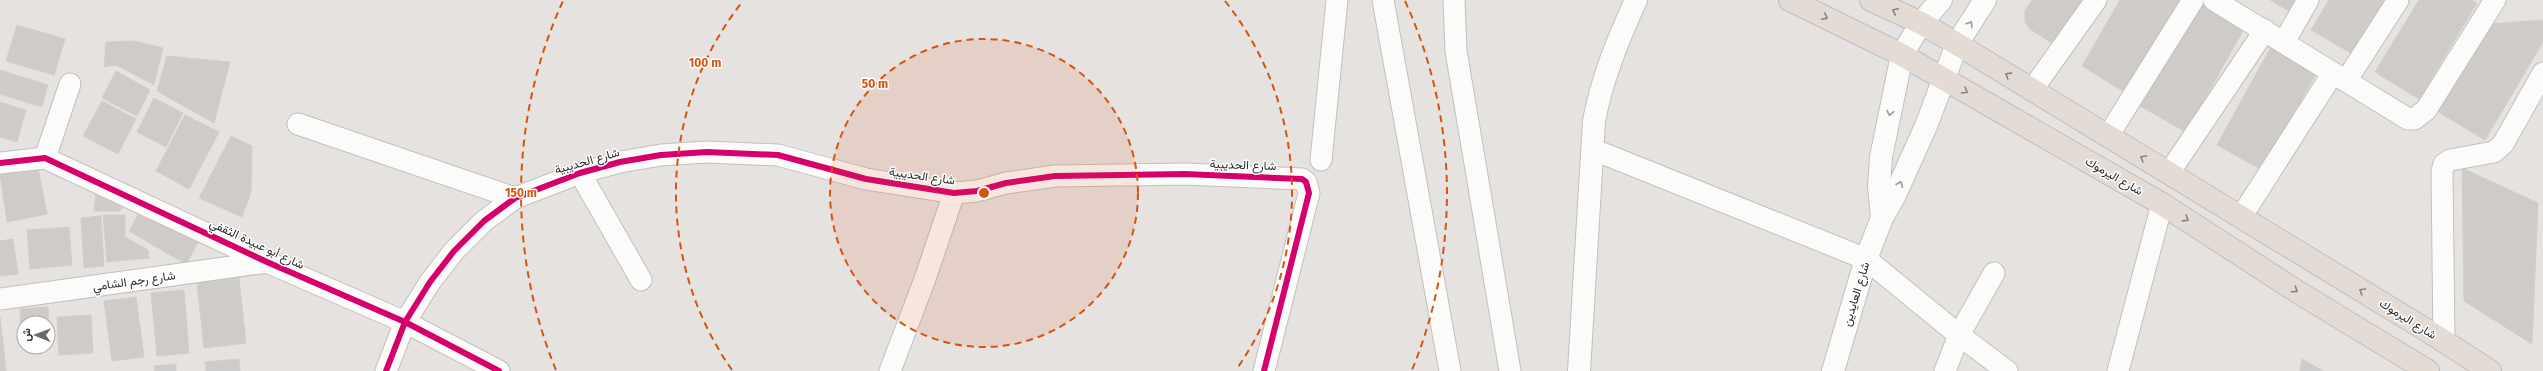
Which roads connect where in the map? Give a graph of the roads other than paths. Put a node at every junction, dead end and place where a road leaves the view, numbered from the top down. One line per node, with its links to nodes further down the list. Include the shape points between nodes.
1 (1337, 0): 29 (street)
2 (1383, 0): 50 (street)
3 (1454, 0): 51 (street, via 1456,51)
4 (1636, 0): 27 (street, via 1609,61 1599,91)
5 (1790, 0): 19 (highway, شارع اليرموك, one-way to 19)
6 (1871, 0): 15 (highway, شارع اليرموك, one-way to 6)
7 (1941, 0): 15 (street, شارع العايدين)
8 (1984, 0): 18 (street, شارع العايدين, one-way to 8)
9 (2096, 0): 24 (street)
10 (2193, 0): 26 (street)
11 (2214, 0): 16 (street)
12 (2308, 0): 17 (street)
13 (2398, 0): 21 (street)
14 (2495, 0): 21 (street, via 2419,118 2408,119)
15 (1921, 23): 18 (highway, شارع اليرموك); 19 (street, شارع العايدين)
16 (2265, 30): 17 (street); 32 (street)
17 (2284, 42): 21 (street)
18 (1957, 44): 23 (street, شارع العايدين); 24 (highway, شارع اليرموك, one-way to 18)
19 (1900, 65): 23 (highway, شارع اليرموك); 37 (street, شارع العايدين, one-way to 37, via 1881,157 1878,186)
20 (2543, 74): 45 (street, via 2503,144 2494,152 2450,160 2444,164)
21 (2340, 77): 36 (street)
22 (70, 84): 28 (street)
23 (1941, 88): 35 (highway, شارع اليرموك, one-way to 35); 37 (street, شارع العايدين, one-way to 23, via 1896,195)
24 (2032, 90): 26 (highway, شارع اليرموك)
25 (298, 124): 34 (street)
26 (2108, 136): 32 (highway, شارع اليرموك, one-way to 26)
27 (1592, 149): 38 (street); 52 (street)
28 (45, 158): 30 (street); 39 (street, شارع أبو عبيدة الثقفي)
29 (1321, 160)
30 (0, 163)
31 (580, 173): 33 (street, شارع الحديبية, via 620,162 661,155 738,152 778,155 866,179); 34 (street, شارع الحديبية); 41 (street)
32 (2169, 173): 36 (highway, شارع اليرموك)
33 (954, 193): 48 (street); 49 (street, شارع الحديبية, via 1055,176 1185,174 1302,179 1306,182 1309,193)
34 (515, 198): 43 (street, شارع الحديبية, via 484,221 454,251 430,282)
35 (2162, 204): 56 (street); 57 (highway, شارع اليرموك, one-way to 57, via 2301,294)
36 (2242, 217): 45 (highway, شارع اليرموك, one-way to 36)
37 (1882, 218): 38 (street, شارع العايدين)
38 (1866, 259): 44 (street); 53 (street, شارع العايدين)
39 (267, 262): 42 (street, شارع رجم الشامي); 43 (street, شارع أبو عبيدة الثقفي)
40 (1994, 273): 44 (street)
41 (641, 280)
42 (0, 299)
43 (405, 322): 46 (street, شارع الحديبية); 47 (street, شارع أبو عبيدة الثقفي)
44 (1959, 335): 54 (street); 55 (street)
45 (2444, 342): 58 (highway, شارع اليرموك)
46 (386, 371)
47 (499, 371)
48 (890, 371)
49 (1264, 371)
50 (1450, 371)
51 (1510, 371)
52 (1579, 371)
53 (1833, 371)
54 (1945, 371)
55 (2007, 371)
56 (2118, 371)
57 (2428, 371)
58 (2490, 371)

